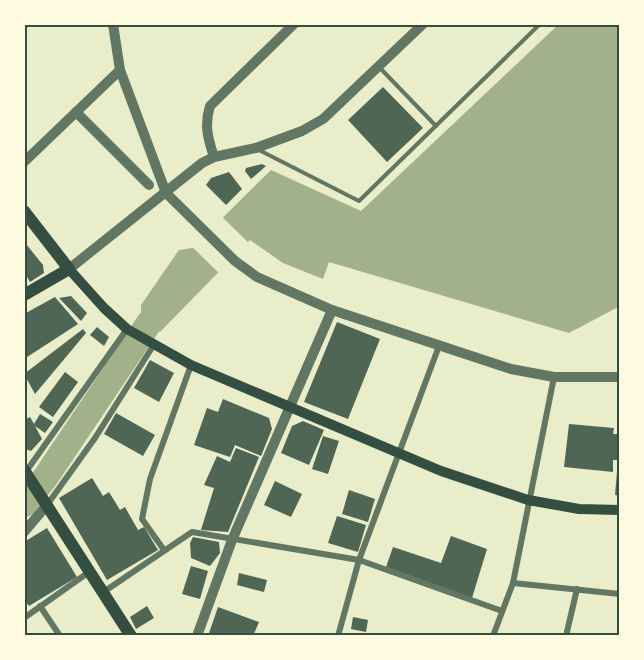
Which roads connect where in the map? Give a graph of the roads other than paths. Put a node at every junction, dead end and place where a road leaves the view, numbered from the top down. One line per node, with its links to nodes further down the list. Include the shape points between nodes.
1 (113, 24): 6 (street)
2 (293, 24): 10 (street, via 210,106 206,135)
3 (423, 24): 5 (street)
4 (540, 24): 8 (lane)
5 (379, 67): 8 (lane); 9 (street, via 323,119)
6 (120, 70): 7 (street); 13 (street)
7 (76, 112): 11 (street); 12 (street)
8 (436, 126): 9 (lane, via 359,201)
9 (256, 148): 10 (street)
10 (214, 157): 13 (street)
11 (24, 162)
12 (149, 185)
13 (166, 193): 15 (street); 17 (street, via 235,261 281,290)
14 (24, 211): 15 (main road)
15 (69, 269): 16 (main road); 18 (main road)
16 (24, 296)
17 (332, 310): 20 (street); 24 (street)
18 (129, 330): 19 (main road); 26 (street)
19 (151, 345): 21 (main road); 28 (street, via 95,438)
20 (439, 346): 22 (street, via 512,369); 25 (street)
21 (191, 365): 24 (main road); 32 (street, via 150,479 142,519)
22 (554, 377): 23 (street); 27 (street)
23 (620, 377)
24 (292, 409): 25 (main road); 31 (street)
25 (400, 456): 27 (main road); 33 (street)
26 (26, 473): 28 (main road)
27 (528, 500): 29 (main road, via 579,509); 35 (street)
28 (43, 502): 30 (street); 34 (main road)
29 (620, 510)
30 (24, 532)
31 (232, 540): 32 (street, via 192,532); 33 (street); 44 (street)
32 (164, 550): 37 (street)
33 (359, 560): 40 (street); 45 (street)
34 (89, 572): 37 (main road); 39 (street)
35 (513, 583): 36 (street); 40 (street)
36 (577, 589): 38 (street); 47 (street)
37 (102, 593): 43 (main road)
38 (620, 594)
39 (40, 606): 41 (street); 42 (street)
40 (502, 611): 46 (street)
41 (24, 618)
42 (60, 636)
43 (131, 636)
44 (197, 636)
45 (339, 636)
46 (493, 636)
47 (566, 636)

